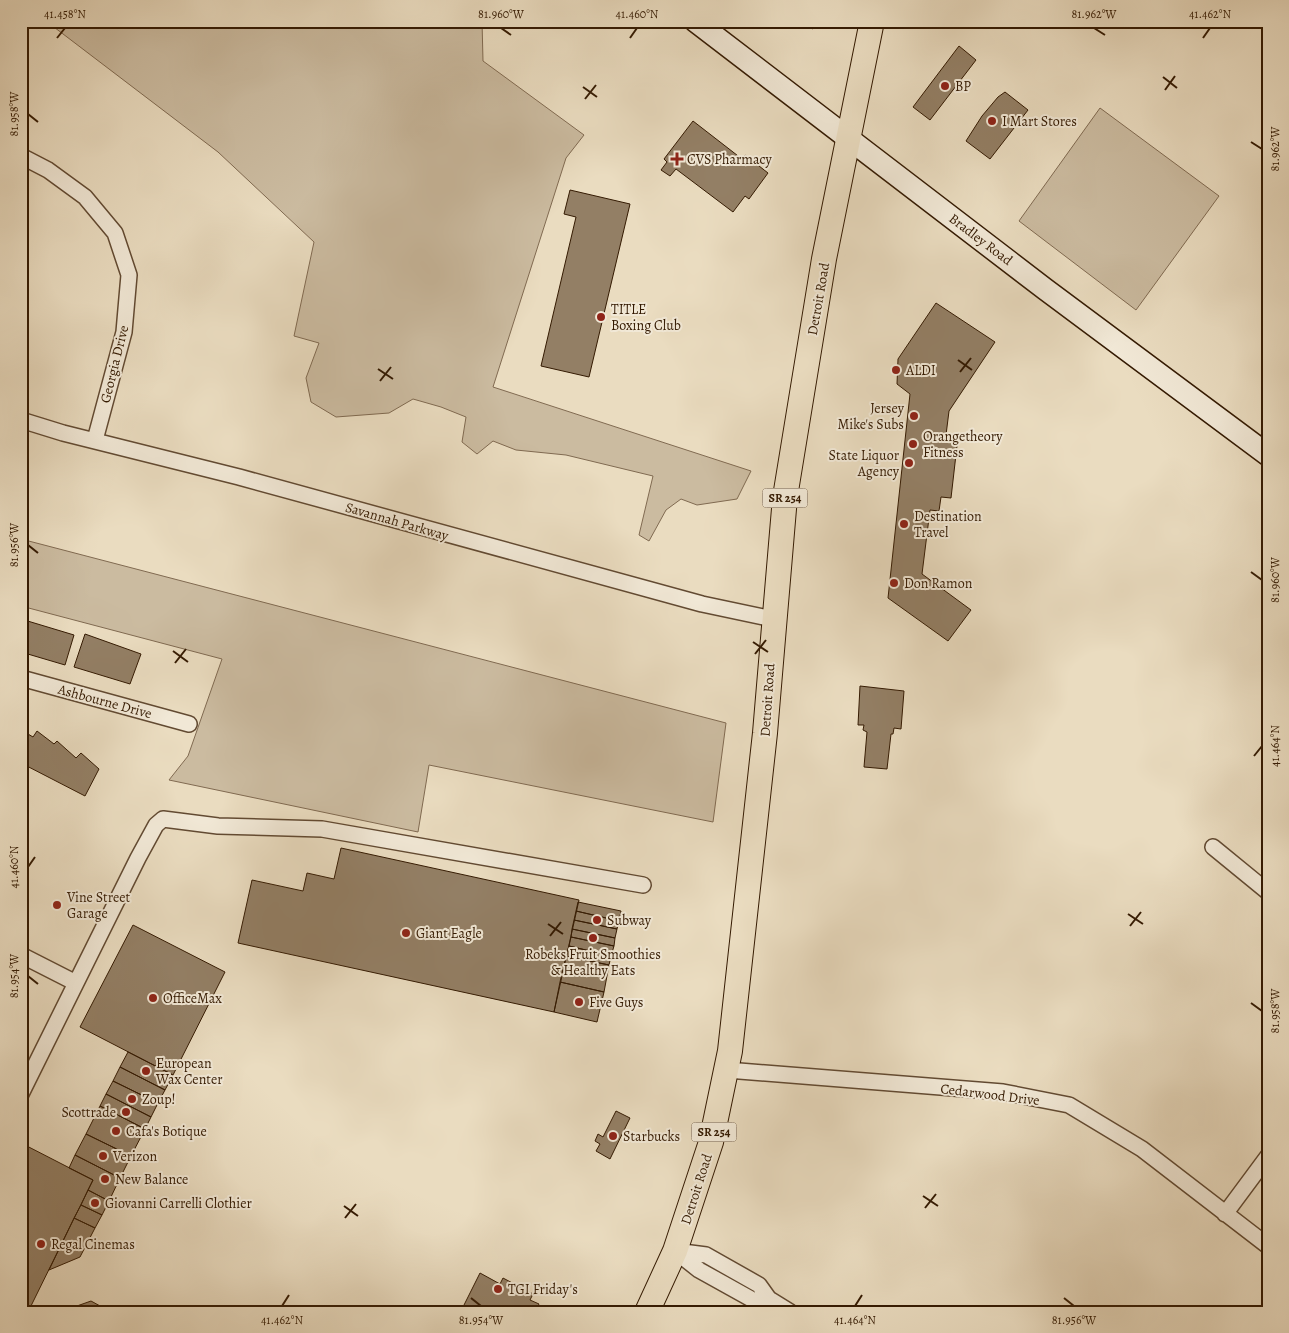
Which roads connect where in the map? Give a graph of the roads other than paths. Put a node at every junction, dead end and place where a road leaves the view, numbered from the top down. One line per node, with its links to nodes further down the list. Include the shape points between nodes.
1 (695, 21): 3 (street, Bradley Road)
2 (872, 21): 3 (main road, Detroit Road / SR 254)
3 (848, 138): 7 (street, Bradley Road); 8 (main road, Detroit Road / SR 254, via 795,431)
4 (21, 156): 6 (street, Georgia Drive, via 48,170 86,197 115,233 129,275 124,332)
5 (21, 420): 6 (street, Savannah Parkway)
6 (95, 440): 8 (street, Savannah Parkway, via 702,604)
7 (1268, 455)
8 (773, 619): 16 (main road, Detroit Road / SR 254, via 765,733)
9 (21, 678): 10 (street, Ashbourne Drive)
10 (188, 724)
11 (1213, 847): 13 (street)
12 (643, 885): 15 (street, via 322,829 218,826 166,818 156,825 148,839)
13 (1268, 892)
14 (21, 955): 15 (street)
15 (76, 983): 17 (street)
16 (727, 1070): 19 (street, Cedarwood Drive, via 1003,1092 1069,1106 1142,1149); 21 (main road, Detroit Road / SR 254, via 711,1142)
17 (21, 1094)
18 (1268, 1156): 19 (street)
19 (1225, 1214): 20 (street, Cedarwood Drive)
20 (1268, 1246)
21 (675, 1251): 22 (main road, Detroit Road / SR 254); 23 (street, via 706,1256 759,1285 769,1299)
22 (647, 1312)
23 (790, 1312)

